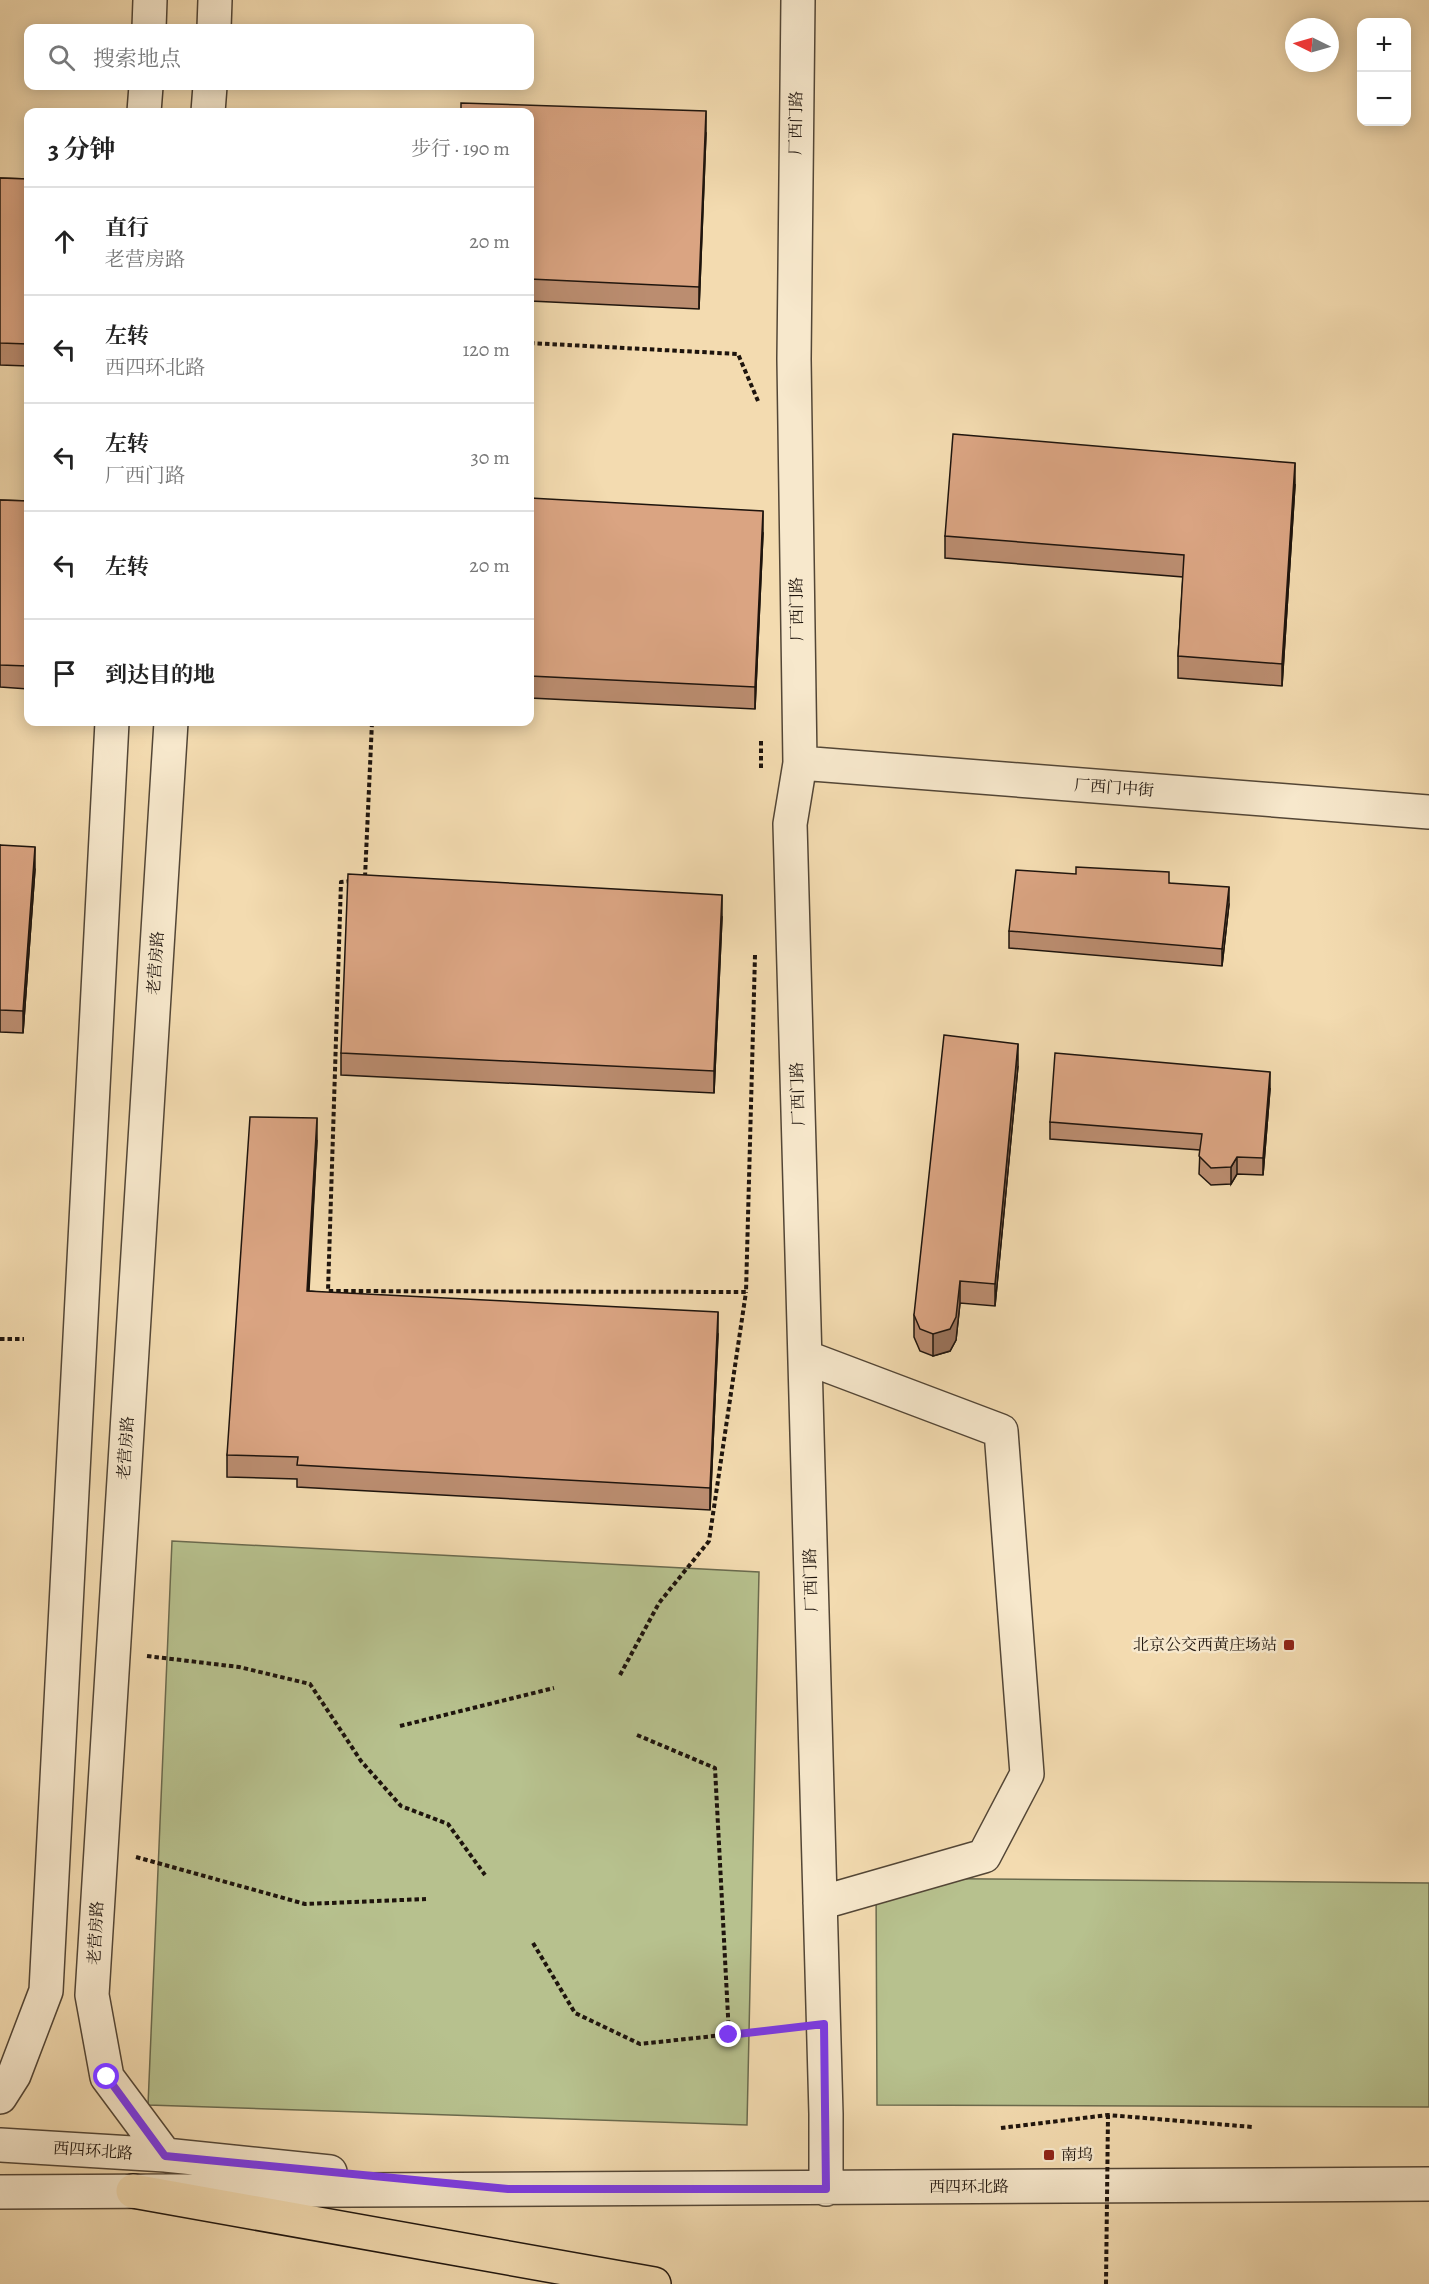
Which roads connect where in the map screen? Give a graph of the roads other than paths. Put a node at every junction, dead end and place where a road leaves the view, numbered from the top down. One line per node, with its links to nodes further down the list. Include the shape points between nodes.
1 (150, 0): 4 (street)
2 (215, 0): 5 (street)
3 (798, 0): 12 (street, 厂西门路, via 794,359)
4 (149, 24)
5 (214, 24)
6 (146, 90): 8 (street)
7 (210, 90): 9 (street)
8 (144, 108)
9 (208, 108)
10 (112, 726): 16 (street, via 46,1991 14,2075)
11 (171, 726): 18 (street, 老营房路, via 92,1995 107,2077)
12 (800, 763): 13 (street, 厂西门中街); 14 (street, 厂西门路, via 790,824)
13 (1429, 812)
14 (805, 1357): 15 (street, 厂西门路); 15 (street, via 1001,1431 1027,1774 984,1856)
15 (820, 1903): 21 (street, 厂西门路)
16 (0, 2097)
17 (0, 2145): 18 (street, 西四环北路)
18 (165, 2156): 20 (street, 西四环北路)
19 (1429, 2184): 21 (street, 西四环北路)
20 (508, 2189): 21 (street, 西四环北路); 22 (street, 西四环北路)
21 (826, 2189)
22 (133, 2191): 23 (street, 西四环北路); 24 (highway)
23 (0, 2192)
24 (654, 2284)

